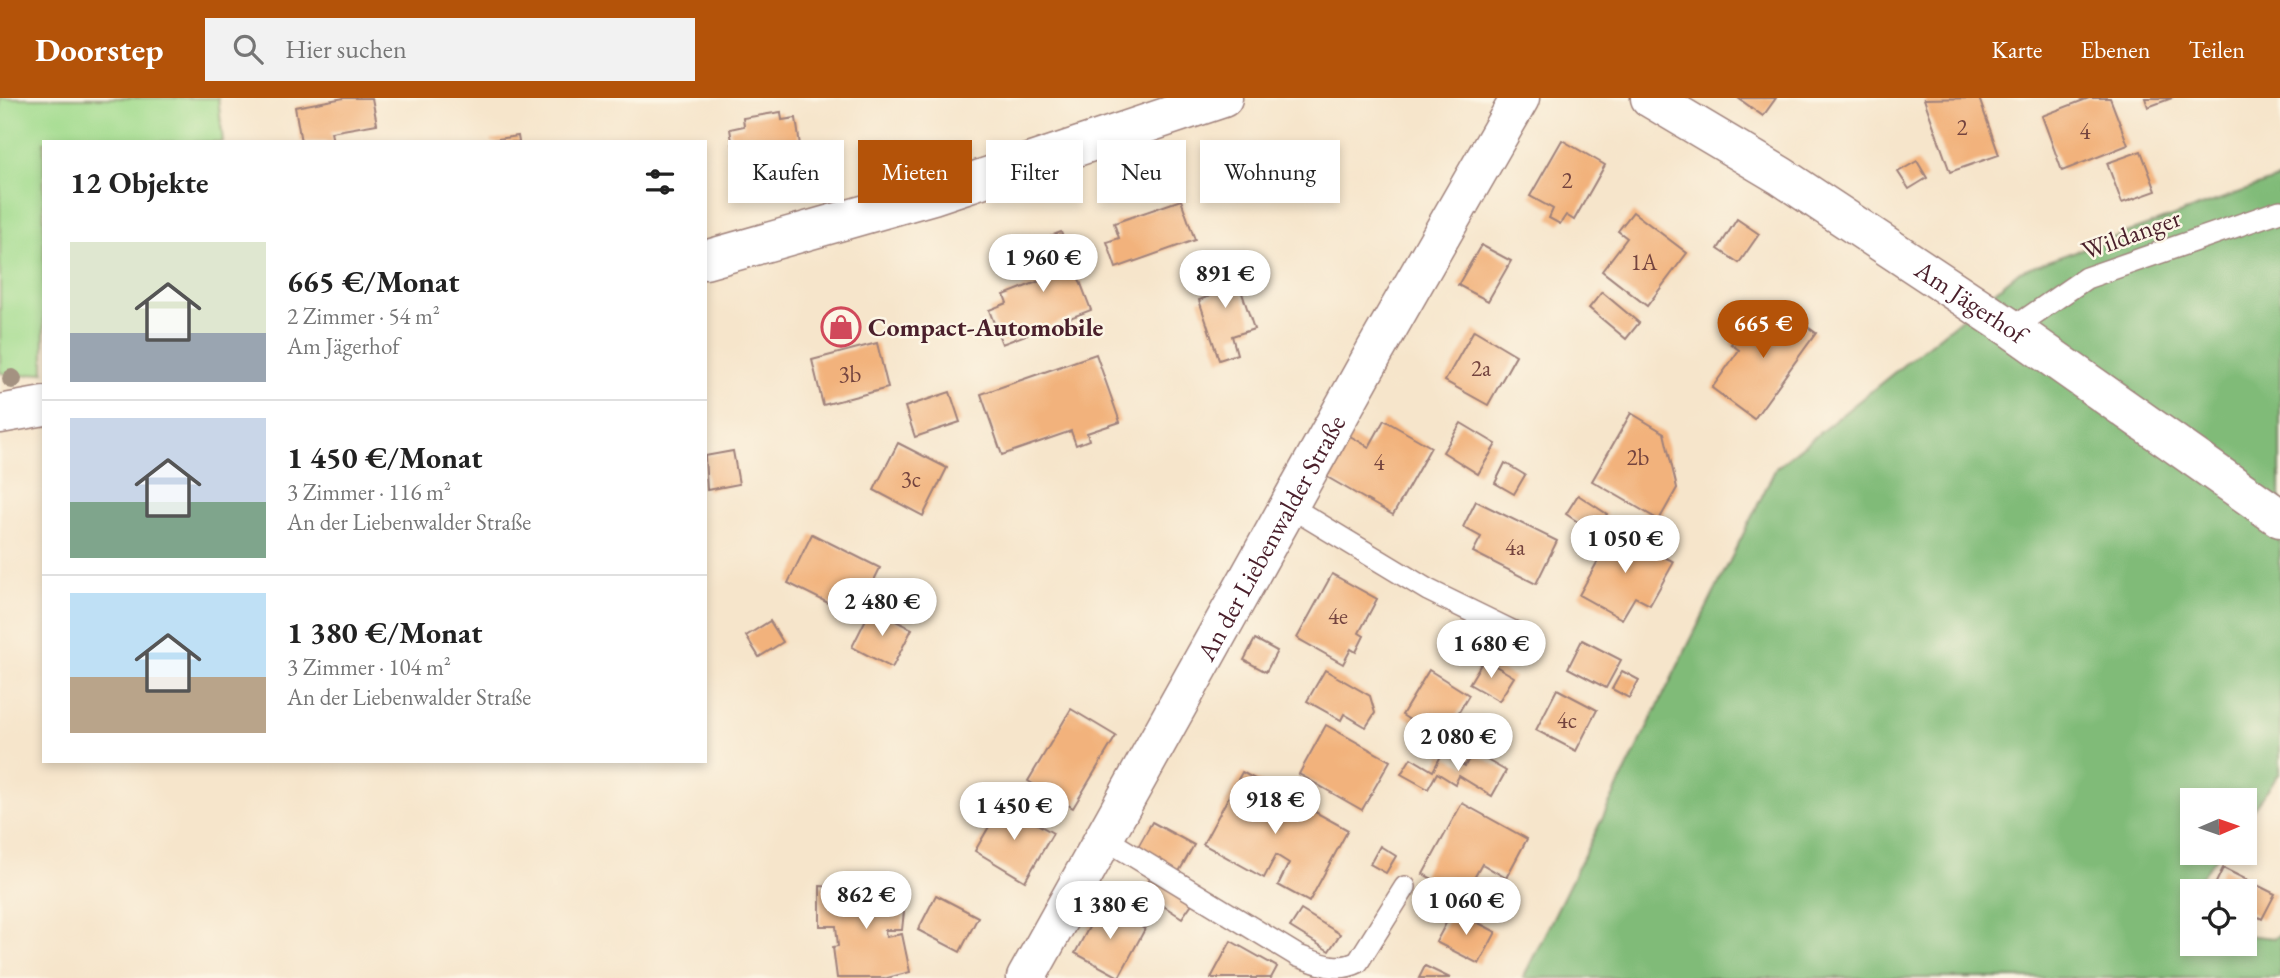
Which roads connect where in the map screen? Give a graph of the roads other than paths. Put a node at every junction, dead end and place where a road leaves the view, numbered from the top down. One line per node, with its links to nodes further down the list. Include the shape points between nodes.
1 (1223, 98): 5 (street, via 933,195)
2 (1520, 98): 9 (street, An der Liebenwalder Straße)
3 (1650, 98): 6 (street, Am Jägerhof, via 1781,176)
4 (2280, 211): 6 (lane, Wildanger, via 2086,278)
5 (707, 259)
6 (2012, 329): 10 (street, Am Jägerhof)
7 (42, 406): 8 (street)
8 (0, 414)
9 (1289, 506): 11 (lane, via 1428,590); 12 (street, An der Liebenwalder Straße)
10 (2280, 518)
11 (1522, 636)
12 (1104, 838): 13 (lane, via 1298,956 1332,968 1358,962); 14 (street, An der Liebenwalder Straße)
13 (1405, 887)
14 (1026, 978)

